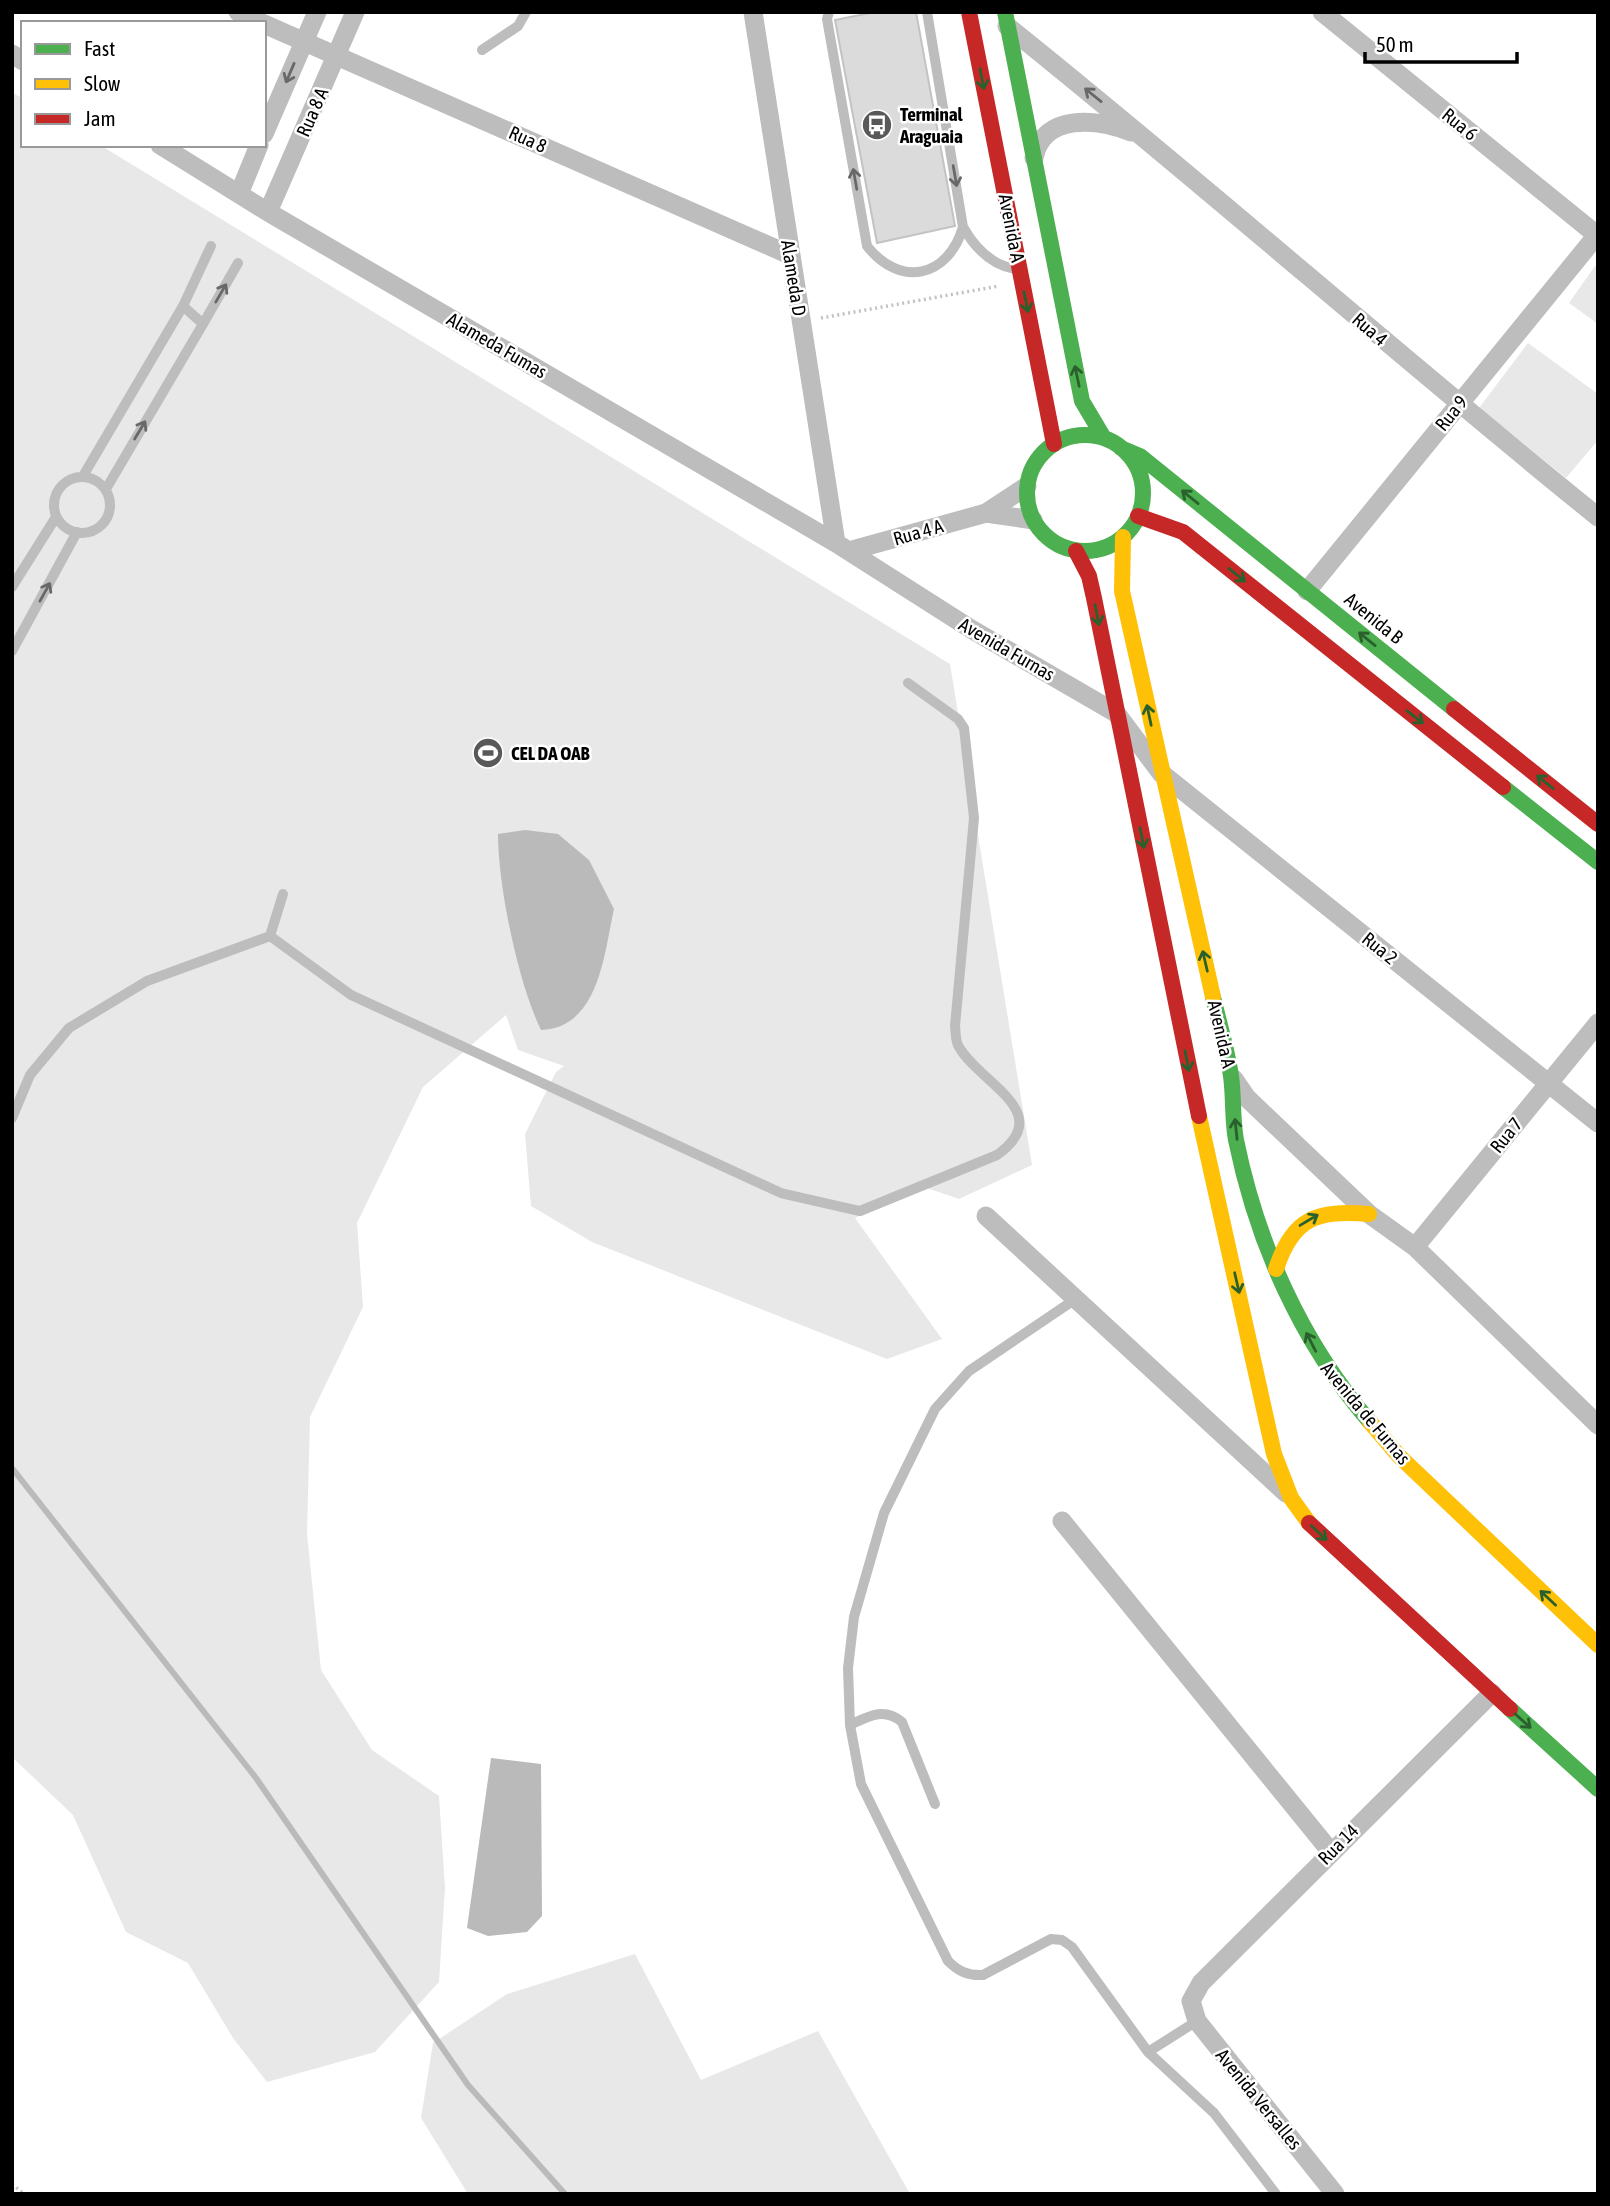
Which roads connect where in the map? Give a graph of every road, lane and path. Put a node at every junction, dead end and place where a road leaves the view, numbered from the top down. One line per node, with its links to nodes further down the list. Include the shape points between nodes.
1 (238, 12): 11 (street, Rua 8)
2 (317, 12): 13 (street, Rua 8 A)
3 (355, 12): 15 (street, Rua 8 A)
4 (526, 12): 14 (lane, via 518,26)
5 (753, 12): 26 (street, Alameda D)
6 (829, 12): 23 (lane, one-way to 6, via 950,256 922,272 890,268 867,246)
7 (927, 12): 23 (lane, one-way to 23)
8 (969, 12): 28 (main road, Avenida A, one-way to 28)
9 (1322, 12): 24 (street, Rua 6)
10 (1006, 19): 17 (street, Rua 4, one-way to 10); 20 (main road, Avenida A)
11 (258, 21)
12 (266, 24): 13 (street, Rua 8)
13 (304, 41): 15 (street, Rua 8); 16 (street, Rua 8 A, one-way to 16)
14 (482, 50)
15 (337, 54): 22 (street, Rua 8 A); 26 (street, Rua 8)
16 (266, 129)
17 (1146, 137): 20 (street, Rua 4, via 1093,121 1067,124 1043,137); 33 (street, Rua 4)
18 (163, 147): 21 (street, Alameda Fumas)
19 (258, 147): 21 (street)
20 (1033, 166): 34 (main road, Avenida A, one-way to 20, via 1082,401)
21 (239, 194): 22 (street, Alameda Fumas)
22 (268, 212): 47 (street, Alameda Fumas)
23 (963, 227): 28 (lane, via 989,258 1002,267)
24 (1597, 235): 33 (street, Rua 9)
25 (211, 246): 30 (lane)
26 (790, 256): 47 (street, Alameda D)
27 (238, 263): 32 (lane, one-way to 27)
28 (1020, 270): 35 (main road, Avenida A, one-way to 35)
29 (1005, 285): 31 (path)
30 (183, 306): 32 (lane); 37 (lane)
31 (818, 318)
32 (203, 324): 39 (lane, one-way to 32)
33 (1458, 404): 43 (street, Rua 4); 50 (street, Rua 9)
34 (1104, 438): 35 (main road, via 1084,435); 36 (main road)
35 (1054, 444): 38 (main road, via 1036,462)
36 (1122, 448): 41 (main road, via 1139,472); 50 (main road, Avenida B, one-way to 36, via 1140,456)
37 (83, 476): 39 (lane); 42 (lane, via 59,489)
38 (1027, 486): 40 (street, Rua 4 A); 44 (main road)
39 (106, 489): 45 (lane, via 110,507 103,523)
40 (986, 513): 44 (street, Rua 4 A); 47 (street, Rua 4 A)
41 (1138, 516): 46 (main road); 56 (main road, one-way to 56, via 1183,532)
42 (56, 517): 45 (lane); 49 (lane)
43 (1598, 517)
44 (1033, 520): 48 (main road, via 1051,540)
45 (77, 533): 51 (lane, one-way to 45)
46 (1124, 537): 48 (main road, via 1101,549); 54 (main road, Avenida A, one-way to 46, via 1122,591)
47 (843, 547): 53 (street, Avenida Furnas, via 971,629)
48 (1076, 551): 53 (main road, Avenida A, one-way to 53, via 1089,576)
49 (12, 587)
50 (1307, 591): 55 (main road, Avenida B, one-way to 50)
51 (12, 651)
52 (908, 683): 58 (lane, via 964,728 974,818 957,1045 1013,1104 1020,1130 1011,1145 997,1155 860,1211 781,1193 351,995)
53 (1116, 713): 54 (street, Avenida Furnas); 71 (main road, Avenida A, one-way to 71)
54 (1161, 773): 60 (main road, Avenida A, one-way to 54); 61 (street, Rua 2)
55 (1598, 824)
56 (1598, 862)
57 (283, 894): 58 (lane)
58 (270, 936): 62 (lane, via 147,981 69,1027 30,1075)
59 (1598, 1023): 61 (street, Rua 7)
60 (1231, 1075): 64 (street, Avenida A, via 1247,1098); 67 (main road, Avenida de Furnas, one-way to 60, via 1236,1138)
61 (1549, 1083): 63 (street, Rua 2); 66 (street, Rua 7)
62 (12, 1118)
63 (1598, 1123)
64 (1369, 1214): 66 (street, Avenida A); 67 (main road, one-way to 64, via 1287,1241 1318,1213)
65 (986, 1216): 68 (street)
66 (1415, 1247): 69 (street, Avenida A)
67 (1276, 1269): 74 (main road, Avenida de Furnas, one-way to 67, via 1372,1426 1316,1352)
68 (1078, 1298): 70 (street); 76 (lane, via 969,1371 935,1409 884,1513 854,1617 848,1668)
69 (1598, 1425)
70 (1216, 1431): 71 (street); 72 (street)
71 (1274, 1454): 72 (main road)
72 (1291, 1497): 75 (main road, one-way to 75, via 1310,1525)
73 (1062, 1521): 79 (street)
74 (1598, 1645)
75 (1492, 1693): 77 (main road, one-way to 77); 79 (street, Rua 14)
76 (850, 1724): 78 (lane, via 883,1713 902,1722); 82 (lane, via 861,1784 947,1961 964,1973 983,1975 1051,1939 1062,1940 1072,1947)
77 (1598, 1788)
78 (935, 1804)
79 (1331, 1852): 80 (street, Rua 14, via 1202,1983)
80 (1191, 2001): 81 (street, Avenida Versalles)
81 (1197, 2021): 82 (lane); 86 (street, Avenida Versalles)
82 (1148, 2052): 85 (lane, via 1214,2113)
83 (12, 2184): 84 (path)
84 (23, 2194)
85 (1276, 2194)
86 (1335, 2194)

